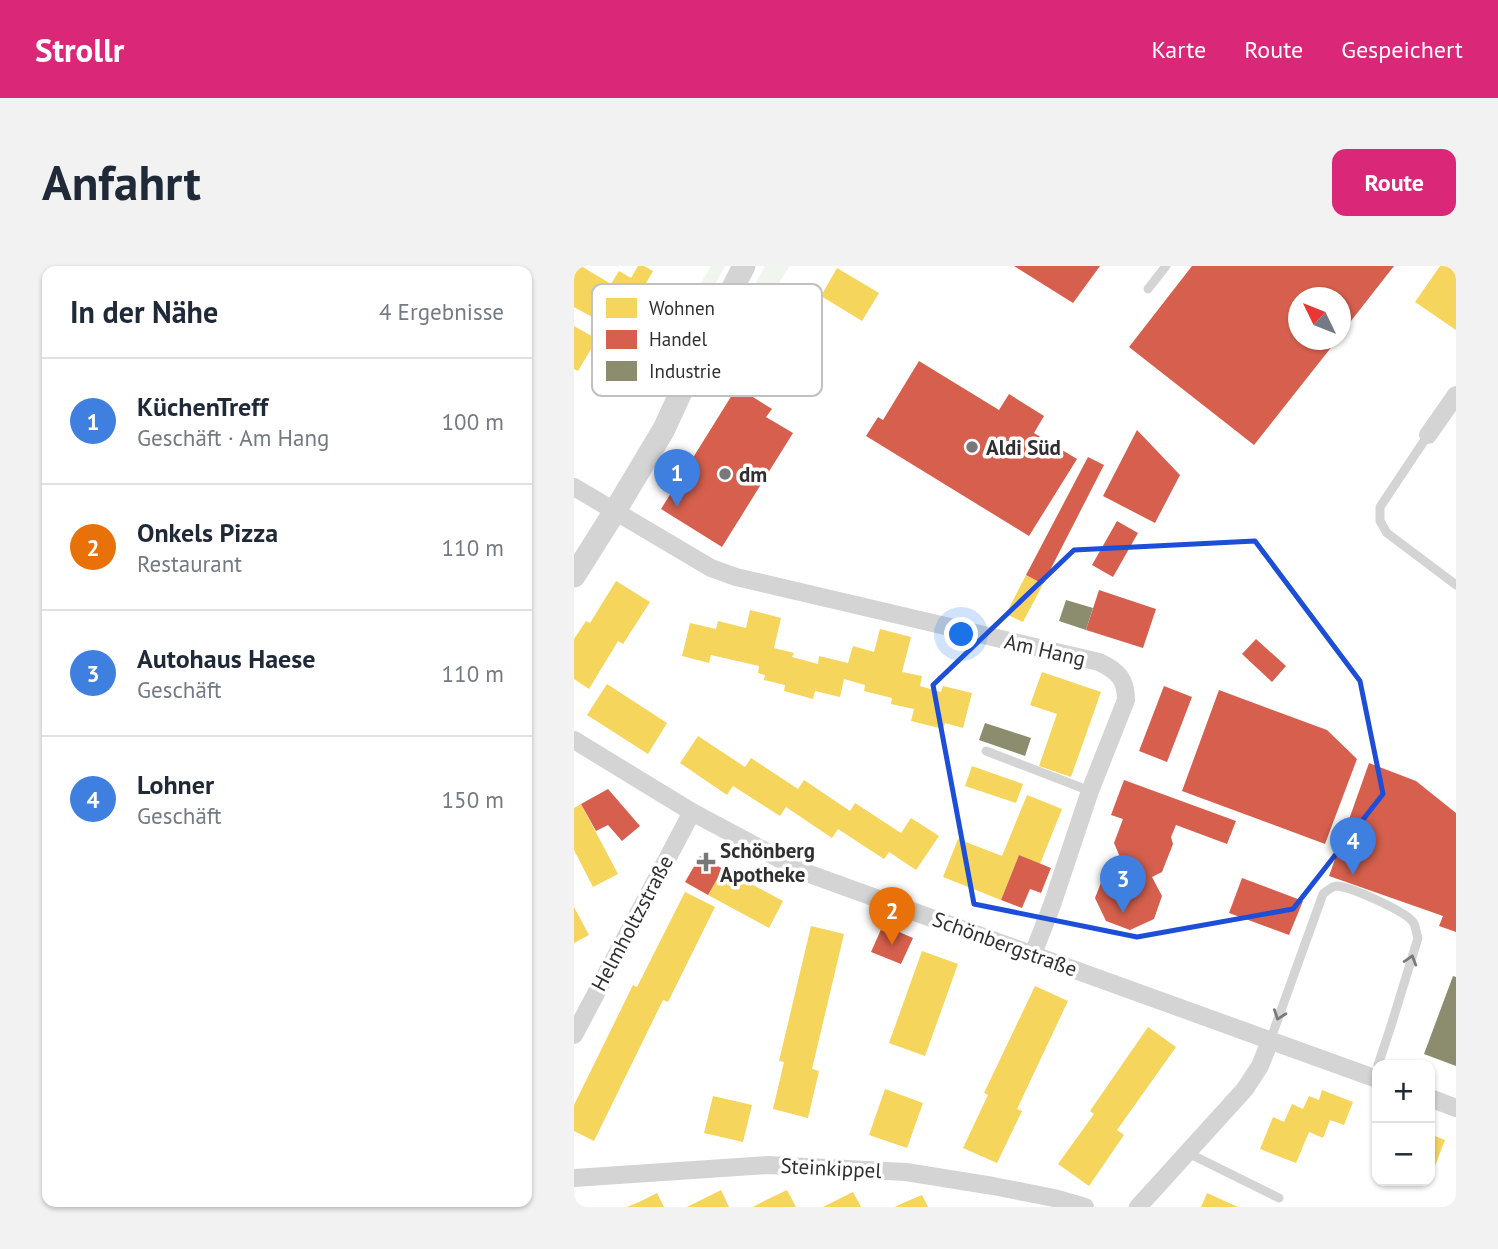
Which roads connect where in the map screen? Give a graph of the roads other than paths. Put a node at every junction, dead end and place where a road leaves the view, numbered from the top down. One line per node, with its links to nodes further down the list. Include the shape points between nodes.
1 (744, 266): 3 (street)
2 (1166, 266): 4 (lane)
3 (735, 284)
4 (1148, 289)
5 (679, 396): 9 (street)
6 (1456, 396): 7 (street)
7 (1428, 435): 11 (lane, via 1380,507 1380,521 1387,534)
8 (574, 487): 9 (street, Am Hang)
9 (615, 511): 10 (street); 14 (street, Am Hang, via 711,568 736,577 1111,668 1123,680 1126,700)
10 (574, 576)
11 (1456, 585)
12 (574, 740): 15 (street, Schönbergstraße)
13 (986, 751): 14 (lane)
14 (1090, 792): 16 (street, Am Hang)
15 (692, 812): 16 (street, Schönbergstraße, via 804,872); 17 (street, Helmholtzstraße)
16 (1033, 954): 18 (street, Schönbergstraße)
17 (574, 1035)
18 (1270, 1041): 19 (lane, one-way to 18, via 1418,938 1414,923 1404,914 1337,886 1323,894); 20 (street, Schönbergstraße); 23 (street, via 1245,1089)
19 (1380, 1060)
20 (1372, 1071)
21 (1435, 1100): 22 (street)
22 (1456, 1108)
23 (1188, 1153): 25 (lane); 27 (street)
24 (574, 1178): 26 (street, Steinkippel, via 768,1166 906,1172)
25 (1279, 1198)
26 (1085, 1207)
27 (1138, 1207)

